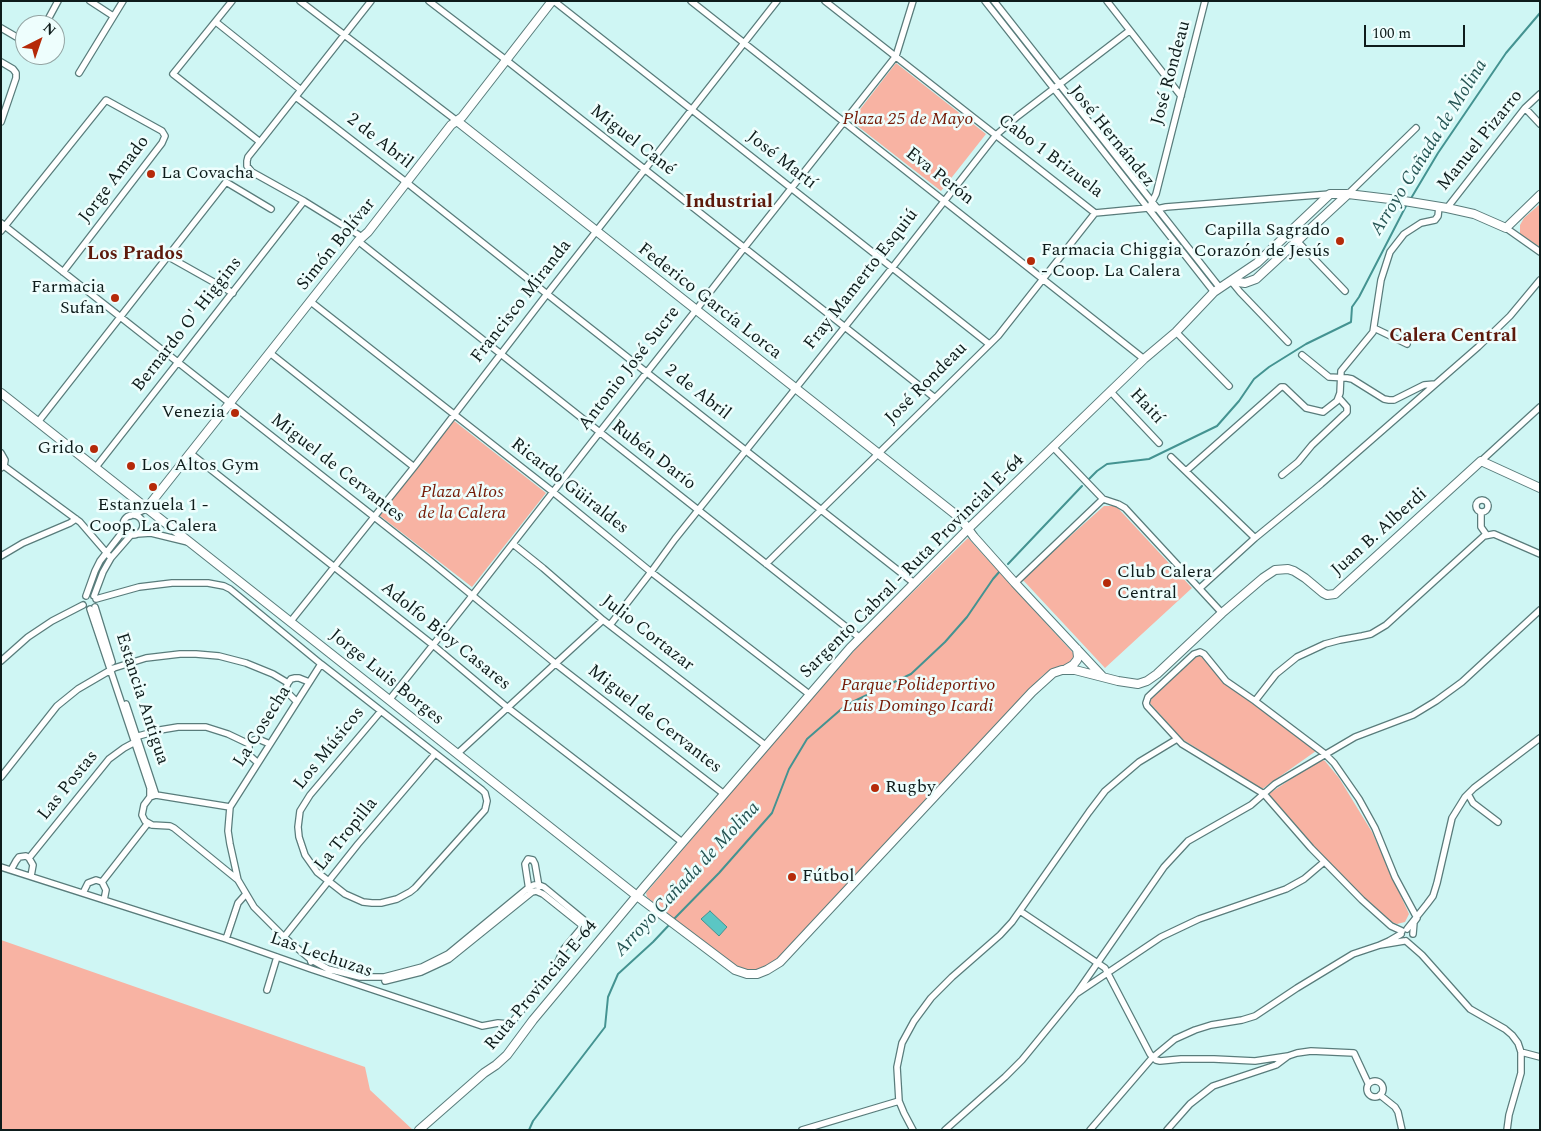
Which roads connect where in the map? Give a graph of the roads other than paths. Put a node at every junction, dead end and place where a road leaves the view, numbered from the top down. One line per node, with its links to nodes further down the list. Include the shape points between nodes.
1 (58, 1): 17 (street)
2 (90, 1): 18 (street)
3 (123, 1): 18 (street)
4 (232, 1): 19 (street)
5 (300, 1): 22 (street, Federico García Lorca)
6 (371, 1): 22 (street)
7 (429, 1): 26 (street, Miguel Cané)
8 (553, 1): 26 (street, Simón Bolívar); 36 (street, José Martí)
9 (691, 1): 24 (street, Eva Perón)
10 (777, 1): 24 (street, Francisco Miranda)
11 (825, 1): 25 (street, Cabo 1 Brizuela)
12 (912, 1): 25 (street, Antonio José Sucre)
13 (985, 1): 30 (street, José Hernández)
14 (994, 1): 29 (street, José Hernández)
15 (1107, 1): 21 (street)
16 (1205, 1): 34 (street, José Rondeau)
17 (50, 15)
18 (114, 16): 28 (street)
19 (216, 22): 31 (street); 43 (street, via 173,74)
20 (1, 28): 23 (street)
21 (1130, 30): 29 (street, Fray Mamerto Esquiú); 34 (street)
22 (344, 34): 31 (street); 37 (street, Federico García Lorca)
23 (15, 36)
24 (744, 43): 36 (street, Francisco Miranda); 39 (street, Eva Perón)
25 (896, 56): 39 (street, Antonio José Sucre); 42 (street, Cabo 1 Brizuela)
26 (506, 60): 37 (street, Simón Bolívar); 44 (street, Miguel Cané)
27 (1, 62): 38 (street, via 16,73)
28 (79, 72)
29 (1060, 85): 30 (street, Fray Mamerto Esquiú); 52 (street, José Hernández)
30 (1054, 89): 42 (street, Fray Mamerto Esquiú); 52 (street, José Hernández)
31 (301, 90): 33 (street)
32 (1540, 94): 35 (street, Manuel Pizarro)
33 (296, 96): 43 (street); 45 (street, 2 de Abril)
34 (1181, 96): 52 (street, José Rondeau, via 1156,194)
35 (1526, 108): 40 (street); 53 (street, Manuel Pizarro)
36 (692, 110): 44 (street, Francisco Miranda); 46 (street, José Martí)
37 (457, 121): 45 (street, Simón Bolívar); 59 (street, Federico García Lorca)
38 (1, 122)
39 (844, 122): 46 (street, Antonio José Sucre); 50 (street, Eva Perón)
40 (1540, 124)
41 (1416, 128): 48 (street)
42 (996, 136): 50 (street, Fray Mamerto Esquiú); 56 (street, Cabo 1 Brizuela)
43 (260, 142): 51 (street, Rubén Darío, via 248,157 247,166)
44 (645, 170): 59 (street, Francisco Miranda); 62 (street, Miguel Cané)
45 (406, 182): 60 (street, Simón Bolívar); 73 (street, 2 de Abril)
46 (792, 189): 62 (street, Antonio José Sucre); 65 (street, José Martí)
47 (1330, 194): 48 (street); 55 (street, Cabo 1 Brizuela); 69 (street, Sargento Cabral - Ruta Provincial E-64, via 1257,263)
48 (1348, 194): 53 (street); 61 (street, Sargento Cabral - Ruta Provincial E-64)
49 (1540, 194): 58 (street)
50 (944, 200): 65 (street, Fray Mamerto Esquiú); 67 (street, Eva Perón)
51 (304, 201): 60 (street, Rubén Darío); 72 (street, Bernardo O' Higgins)
52 (1150, 206): 55 (street, Cabo 1 Brizuela); 56 (street, Cabo 1 Brizuela); 70 (street, José Hernández)
53 (1443, 208): 58 (street, via 1474,214); 78 (street, Manuel Pizarro, via 1435,220 1421,223 1404,234 1390,252 1379,288)
54 (271, 209): 64 (street, via 226,182)
55 (1157, 209): 70 (street, José Hernández)
56 (1095, 212): 67 (street, José Rondeau)
57 (2, 227): 66 (street, Miguel de Cervantes); 66 (street, Jorge Amado, via 106,100 162,131 164,140)
58 (1506, 228): 63 (street)
59 (596, 232): 73 (street, Francisco Miranda); 75 (street, Federico García Lorca)
60 (360, 239): 74 (street, Simón Bolívar); 85 (street, Rubén Darío)
61 (1297, 241): 69 (street, Sargento Cabral - Ruta Provincial E-64, via 1256,279 1245,283); 71 (street)
62 (744, 248): 75 (street, Antonio José Sucre); 77 (street, Miguel Cané)
63 (1540, 252)
64 (169, 256): 72 (street); 76 (street)
65 (892, 268): 77 (street, Fray Mamerto Esquiú); 81 (street, José Martí)
66 (63, 272): 76 (street, Miguel de Cervantes)
67 (1043, 278): 81 (street, José Rondeau); 86 (street, Eva Perón)
68 (1540, 280): 90 (street, via 1492,334)
69 (1231, 281): 70 (street, Sargento Cabral - Ruta Provincial E-64); 80 (street)
70 (1217, 290): 79 (street, Sargento Cabral - Ruta Provincial E-64)
71 (1345, 291)
72 (233, 293): 87 (street, Bernardo O' Higgins)
73 (547, 294): 85 (street, Francisco Miranda); 88 (street, 2 de Abril)
74 (311, 302): 83 (street, Simón Bolívar); 99 (street, Ricardo Güiraldes)
75 (696, 310): 88 (street, Antonio José Sucre); 92 (street, Federico García Lorca)
76 (120, 317): 87 (street, Miguel de Cervantes); 100 (street)
77 (844, 326): 92 (street, Fray Mamerto Esquiú); 95 (street, Miguel Cané)
78 (1374, 328): 82 (street); 89 (street, via 1341,371)
79 (1176, 332): 86 (street, Sargento Cabral - Ruta Provincial E-64); 91 (street)
80 (1288, 342)
81 (989, 344): 95 (street, José Rondeau)
82 (1407, 344)
83 (270, 353): 97 (street, Simón Bolívar); 112 (street)
84 (1302, 354): 89 (street, via 1330,377)
85 (500, 355): 99 (street, Francisco Miranda); 101 (street, Rubén Darío)
86 (1144, 359): 93 (street, Sargento Cabral - Ruta Provincial E-64)
87 (177, 362): 97 (street, Miguel de Cervantes); 111 (street, Bernardo O' Higgins)
88 (646, 372): 101 (street, Antonio José Sucre); 104 (street, 2 de Abril)
89 (1340, 378): 90 (street, via 1352,379 1389,400); 96 (street)
90 (1434, 384): 130 (street)
91 (1228, 386)
92 (796, 389): 104 (street, Fray Mamerto Esquiú); 107 (street, Federico García Lorca)
93 (1111, 392): 102 (street, Haití); 103 (street, Sargento Cabral - Ruta Provincial E-64)
94 (1, 393): 100 (street, Jorge Luis Borges)
95 (934, 398): 107 (street, José Rondeau)
96 (1339, 398): 113 (street, via 1322,412 1306,408 1284,387 1279,388); 114 (street, via 1347,412)
97 (230, 404): 106 (street, Simón Bolívar); 123 (street, Miguel de Cervantes)
98 (1540, 407): 109 (street, Juan B. Alberdi)
99 (453, 415): 112 (street, Francisco Miranda); 116 (street, Ricardo Güiraldes)
100 (38, 422): 111 (street, Jorge Luis Borges)
101 (599, 433): 116 (street, Antonio José Sucre); 119 (street, Rubén Darío)
102 (1159, 443)
103 (1053, 447): 117 (street); 126 (street, Sargento Cabral - Ruta Provincial E-64)
104 (746, 450): 119 (street, Fray Mamerto Esquiú); 120 (street, 2 de Abril)
105 (1, 453): 110 (street, via 5,460)
106 (190, 454): 118 (street, Simón Bolívar); 137 (street, Adolfo Bioy Casares)
107 (879, 454): 120 (street, José Rondeau); 126 (street, Federico García Lorca, via 960,518)
108 (1171, 457): 113 (street)
109 (1481, 461): 115 (street); 148 (street, Juan B. Alberdi, via 1335,594 1323,593 1300,574 1288,569 1275,570)
110 (3, 467): 124 (street)
111 (96, 467): 118 (street, Jorge Luis Borges)
112 (414, 467): 123 (street, Francisco Miranda)
113 (1186, 471): 130 (street)
114 (1282, 475)
115 (1540, 488)
116 (553, 492): 132 (street, Antonio José Sucre); 138 (street, Ricardo Güiraldes)
117 (1103, 499): 139 (street); 141 (street, via 1125,508)
118 (146, 508): 122 (street, Simón Bolívar); 125 (street, Simón Bolívar); 131 (street, Jorge Luis Borges)
119 (698, 510): 136 (street, Rubén Darío); 138 (street, Fray Mamerto Esquiú)
120 (821, 510): 136 (street, José Rondeau); 140 (street, 2 de Abril)
121 (1481, 512): 129 (street, via 1481,527)
122 (130, 516): 125 (street); 127 (street, via 124,520)
123 (374, 517): 137 (street, Francisco Miranda); 143 (street, Miguel de Cervantes)
124 (76, 519): 134 (street); 135 (street)
125 (141, 519): 128 (street, via 142,528)
126 (968, 528): 139 (street, Federico García Lorca); 140 (street, Sargento Cabral - Ruta Provincial E-64)
127 (124, 530): 128 (street); 134 (street)
128 (134, 534): 131 (street, via 151,533); 134 (street)
129 (1486, 534): 133 (street, via 1494,534); 165 (street, via 1386,626 1371,634 1325,644 1297,657 1272,678)
130 (1255, 538): 141 (street)
131 (190, 542): 150 (street, Jorge Luis Borges)
132 (513, 544): 143 (street, Antonio José Sucre); 149 (street, Julio Cortazar)
133 (1540, 554)
134 (109, 555): 142 (street, via 95,571); 144 (street)
135 (1, 556)
136 (766, 564): 152 (street, Rubén Darío)
137 (334, 568): 150 (street, Francisco Miranda); 153 (street, Adolfo Bioy Casares)
138 (651, 572): 151 (street, Fray Mamerto Esquiú); 163 (street, Ricardo Güiraldes)
139 (1015, 582): 154 (street, Federico García Lorca)
140 (914, 583): 152 (street, Sargento Cabral - Ruta Provincial E-64)
141 (1200, 588): 148 (street)
142 (86, 596): 144 (street); 145 (street)
143 (472, 596): 153 (street, Antonio José Sucre); 157 (street, Miguel de Cervantes)
144 (95, 598): 146 (street, via 97,604); 156 (street, via 172,583 224,586)
145 (83, 605): 146 (street); 155 (street, via 34,633)
146 (92, 608): 158 (street, Estancia Antigua)
147 (1540, 610): 177 (street, via 1462,682 1436,701 1413,715 1363,733)
148 (1222, 613): 160 (street, Juan B. Alberdi, via 1147,681 1132,684)
149 (603, 620): 151 (street, Julio Cortazar); 157 (street)
150 (291, 622): 164 (street, Jorge Luis Borges)
151 (610, 624): 174 (street, Julio Cortazar)
152 (860, 638): 163 (street, Sargento Cabral - Ruta Provincial E-64)
153 (433, 645): 164 (street, Antonio José Sucre); 167 (street, Adolfo Bioy Casares)
154 (1077, 649): 159 (street, via 1078,657 1074,664); 160 (street, Federico García Lorca)
155 (1, 661)
156 (321, 664): 161 (street, La Cosecha); 168 (street)
157 (556, 664): 167 (street); 180 (street, Miguel de Cervantes)
158 (113, 669): 162 (street, via 146,658 196,654 246,663); 170 (street, Estancia Antigua); 179 (street, via 57,706)
159 (1062, 670): 160 (street, Juan B. Alberdi); 203 (street, Jorge Luis Borges, via 1049,676 1032,692 772,968 757,974 735,970)
160 (1102, 676)
161 (309, 682): 162 (street, via 295,678); 166 (street, La Cosecha)
162 (288, 683): 166 (street, via 287,692)
163 (809, 694): 174 (street, Sargento Cabral - Ruta Provincial E-64)
164 (390, 699): 176 (street, Jorge Luis Borges)
165 (1255, 700): 171 (street, via 1226,680 1204,654 1194,654 1146,700 1147,706); 177 (street)
166 (296, 701): 173 (street, La Cosecha)
167 (508, 708): 176 (street); 187 (street, Adolfo Bioy Casares)
168 (381, 711): 175 (street); 197 (street, Los Músicos, via 300,811 298,827 304,855)
169 (1540, 738): 182 (street)
170 (136, 739): 172 (street, Las Postas, via 160,730 206,727); 183 (street, Estancia Antigua); 188 (street, Las Postas, via 109,759)
171 (1177, 739): 181 (street); 205 (street, via 1139,762 1102,795)
172 (250, 744): 173 (street, Las Postas, via 258,739); 178 (street, via 250,756)
173 (270, 744): 178 (street, La Cosecha)
174 (765, 745): 180 (street, Sargento Cabral - Ruta Provincial E-64)
175 (435, 754): 197 (street, La Tropilla); 197 (street, Los Músicos, via 482,790 486,797 485,810 415,888 404,896 381,903 363,902 344,894)
176 (457, 754): 203 (street, Jorge Luis Borges)
177 (1324, 754): 181 (street, via 1274,784); 206 (street, via 1368,815)
178 (258, 763): 184 (street, La Cosecha)
179 (1, 776)
180 (724, 794): 187 (street, Sargento Cabral - Ruta Provincial E-64)
181 (1264, 794): 190 (street); 216 (street, via 1183,846 1164,867)
182 (1468, 794): 185 (street, via 1473,803); 206 (street, via 1452,818 1433,896)
183 (153, 796): 184 (street); 186 (street, via 142,811)
184 (230, 807): 189 (street, La Cosecha, via 228,832)
185 (1498, 822)
186 (148, 823): 191 (street, via 174,828); 196 (street)
187 (682, 842): 203 (street, Sargento Cabral - Ruta Provincial E-64)
188 (29, 858): 193 (street, Las Postas, via 19,858); 194 (street, via 33,865)
189 (233, 861): 191 (street, via 228,866); 195 (street, La Cosecha)
190 (1324, 862): 207 (street, via 1391,926); 218 (street, via 1286,889 1170,932)
191 (220, 866): 195 (street)
192 (1, 867): 193 (street, Las Lechuzas)
193 (11, 870): 194 (street, Las Lechuzas)
194 (31, 876): 200 (street, Las Lechuzas)
195 (238, 880): 201 (street)
196 (102, 882): 200 (street, via 88,883); 204 (street, via 106,890)
197 (329, 882): 209 (street, La Tropilla)
198 (528, 888): 199 (street); 199 (street, via 524,864 528,859 535,864); 202 (street); 220 (street, via 448,954)
199 (539, 888): 202 (street); 222 (street, Las Lechuzas, via 584,923 566,946 555,969 509,1024 482,1026)
200 (83, 893): 204 (street, Las Lechuzas)
201 (246, 894): 209 (street, via 254,907); 210 (street, via 238,903)
202 (529, 895): 220 (street, via 449,959 421,972)
203 (638, 896): 231 (street, Ruta Provincial E-64, via 503,1059)
204 (104, 900): 210 (street, Las Lechuzas)
205 (1020, 911): 216 (street); 230 (street, via 1000,934 940,989 914,1021 899,1053)
206 (1417, 918): 207 (street); 208 (street)
207 (1403, 932): 208 (street, via 1410,930); 211 (street); 212 (street)
208 (1413, 935): 211 (street, via 1411,940); 213 (street)
209 (284, 937): 215 (street)
210 (226, 939): 214 (street, Las Lechuzas)
211 (1405, 941): 212 (street); 213 (street)
212 (1380, 945): 227 (street, via 1353,954 1255,1016 1195,1030 1175,1039)
213 (1422, 955): 224 (street, via 1470,1009 1505,1028)
214 (277, 957): 217 (street, Las Lechuzas); 221 (street)
215 (310, 959): 217 (street); 219 (street)
216 (1098, 962): 218 (street); 223 (street)
217 (311, 969): 219 (street, Las Lechuzas)
218 (1108, 972): 223 (street); 227 (street)
219 (346, 977): 220 (street); 222 (street, Las Lechuzas)
220 (385, 979): 222 (street)
221 (267, 990)
222 (384, 993)
223 (1076, 994): 234 (street, via 1022,1060)
224 (1521, 1052): 226 (street); 238 (street, via 1521,1073)
225 (1288, 1056): 227 (street, via 1255,1061 1160,1061); 228 (street, via 1311,1051 1354,1053); 236 (street, via 1276,1065 1213,1086 1190,1104)
226 (1540, 1057)
227 (1152, 1058): 235 (street)
228 (1368, 1083): 229 (street, via 1366,1088 1370,1096); 229 (street, via 1380,1083 1383,1087)
229 (1380, 1094): 237 (street, via 1395,1107)
230 (899, 1101): 232 (street); 233 (street)
231 (419, 1130)
232 (802, 1130)
233 (914, 1130)
234 (945, 1130)
235 (1090, 1130)
236 (1167, 1130)
237 (1402, 1130)
238 (1507, 1130)

